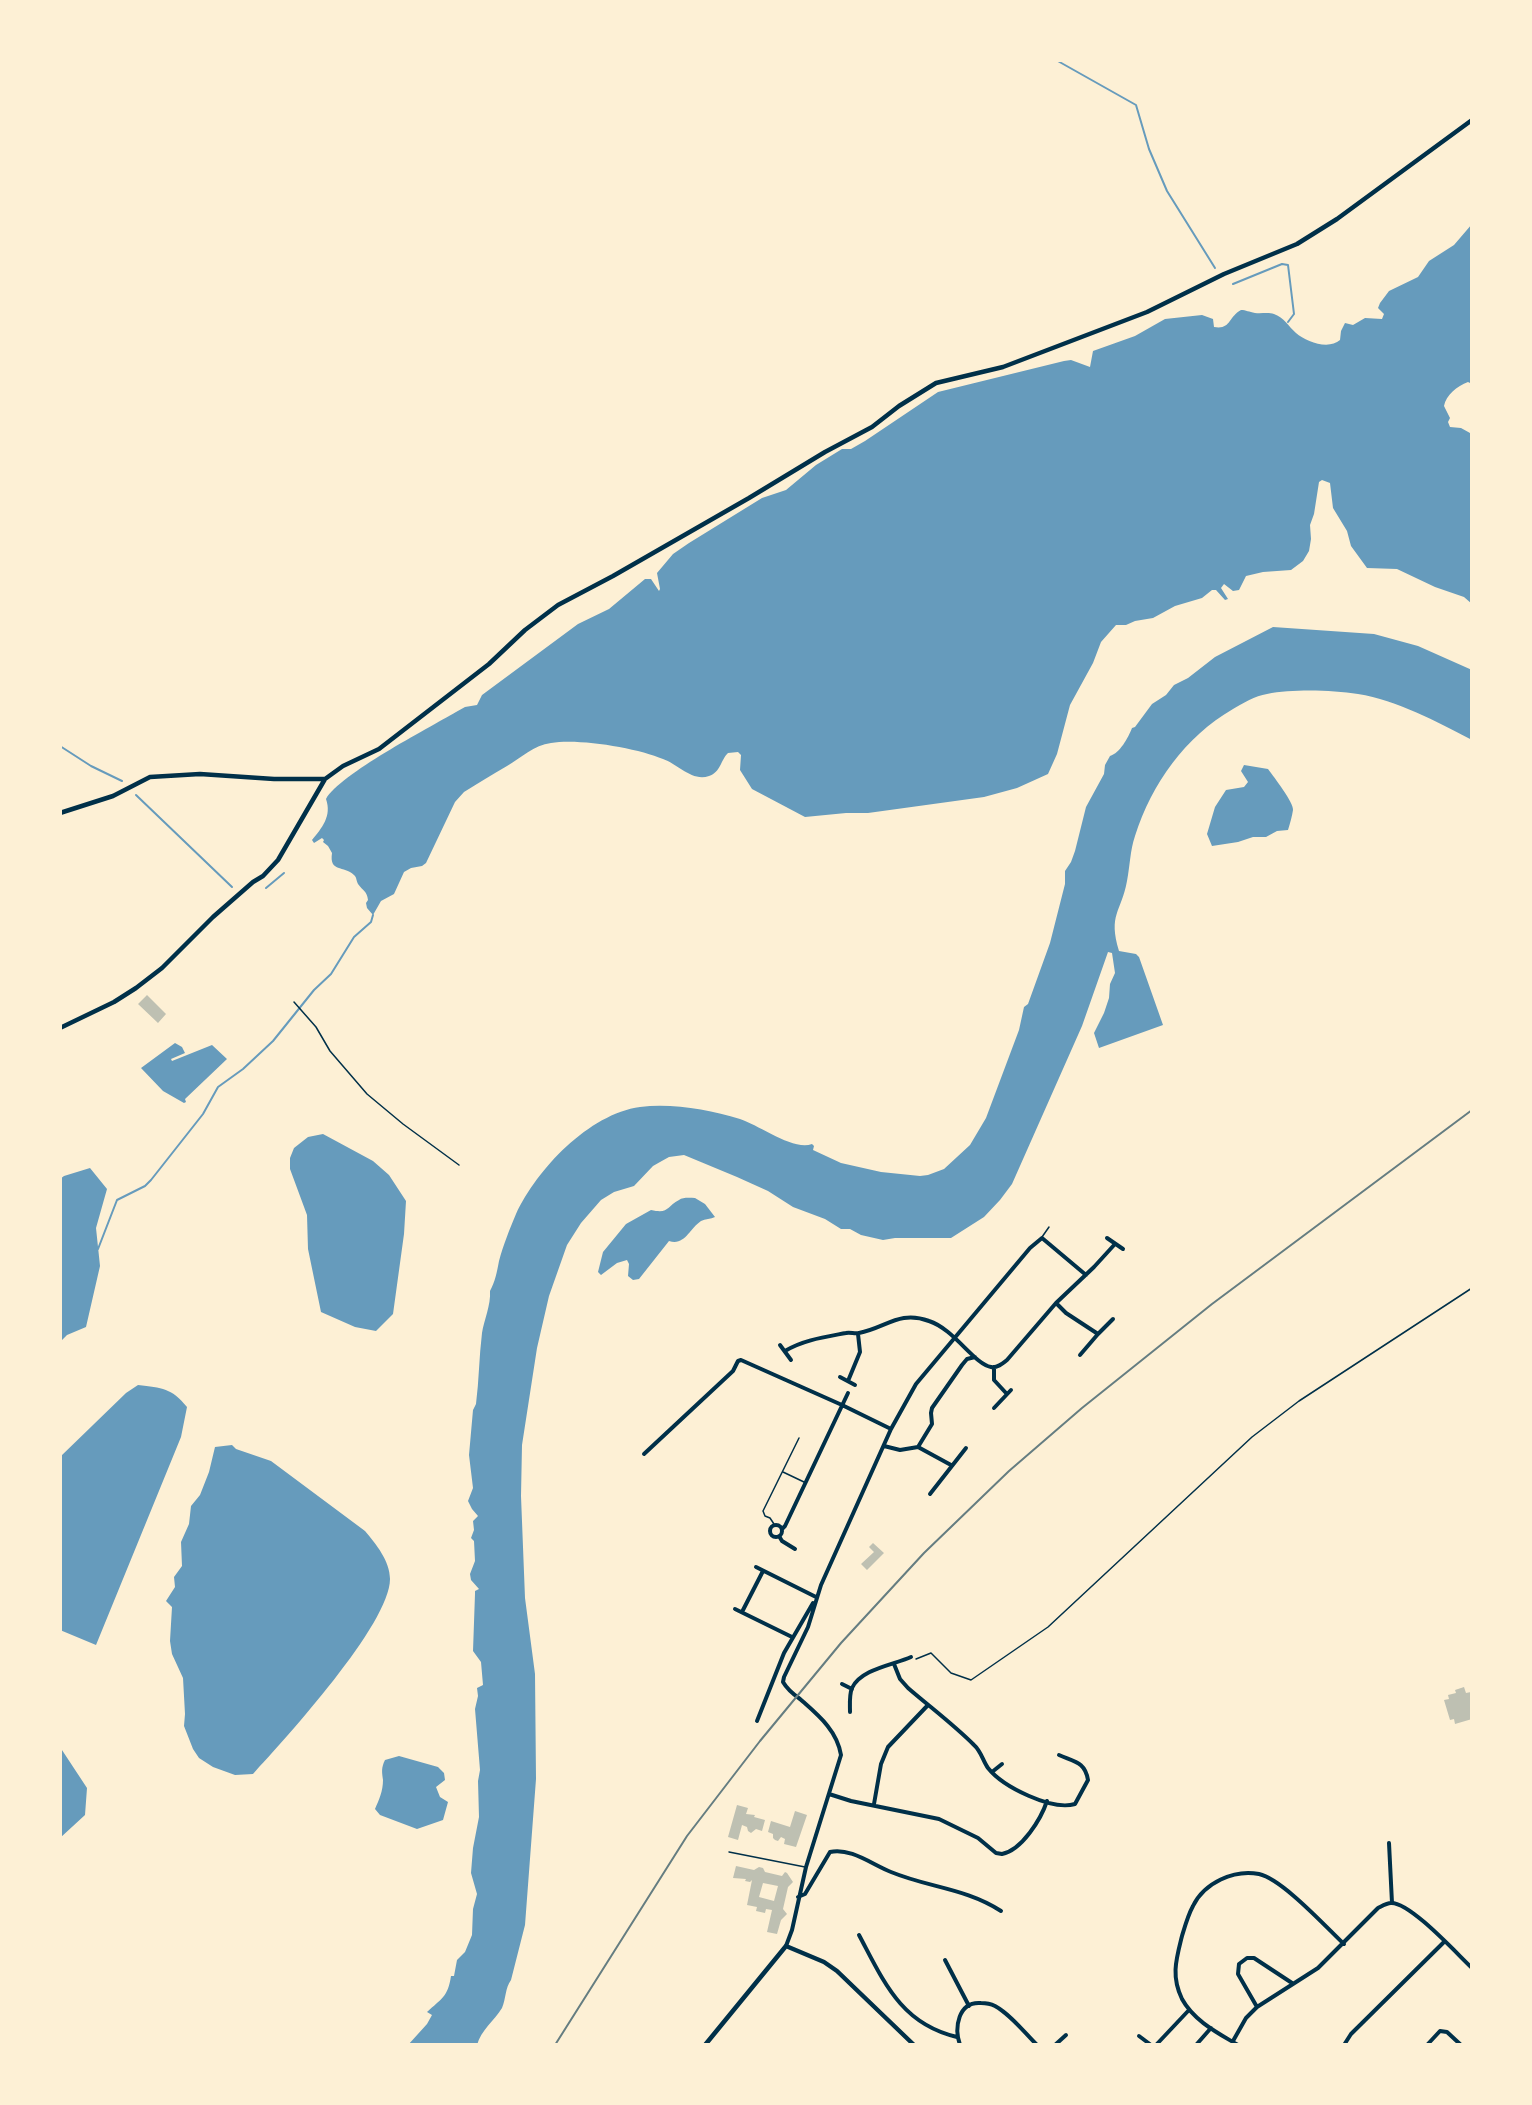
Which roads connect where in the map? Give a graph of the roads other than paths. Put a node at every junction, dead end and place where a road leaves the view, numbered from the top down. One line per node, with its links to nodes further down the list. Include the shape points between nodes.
1 (1472, 120): 2 (street, via 1337,219 1297,243 1148,312 1003,367 936,383 919,392 872,426 558,605 379,749)
2 (325, 779): 3 (street, via 200,774 150,777 113,796); 4 (street, via 278,860 263,876 136,988)
3 (60, 813)
4 (60, 1028)
5 (1049, 1227): 6 (lane)
6 (1042, 1238): 10 (street); 15 (street)
7 (1107, 1238): 8 (street)
8 (1115, 1244): 9 (street); 10 (street)
9 (1124, 1249)
10 (1086, 1275): 11 (street)
11 (1056, 1303): 14 (street); 21 (street, via 1007,1360)
12 (1113, 1319): 14 (street)
13 (858, 1334): 15 (street, via 906,1317 923,1318); 17 (street, via 849,1332 798,1343); 23 (street, via 860,1352)
14 (1098, 1334): 18 (street)
15 (955, 1336): 19 (street); 30 (street, via 916,1384)
16 (780, 1345): 17 (street)
17 (785, 1351): 20 (street)
18 (1080, 1355)
19 (975, 1357): 21 (street); 33 (street, via 967,1359 932,1408 932,1424)
20 (791, 1360)
21 (994, 1367): 26 (street, via 994,1380)
22 (840, 1377): 23 (street)
23 (848, 1381): 24 (street)
24 (855, 1384)
25 (1011, 1390): 26 (street)
26 (1006, 1393): 29 (street)
27 (848, 1394): 28 (street)
28 (842, 1405): 30 (street); 35 (street, via 741,1360); 38 (street)
29 (994, 1408)
30 (891, 1429): 32 (street)
31 (799, 1438): 37 (lane)
32 (884, 1446): 33 (street, via 900,1450); 46 (street)
33 (918, 1447): 36 (street)
34 (966, 1448): 36 (street)
35 (644, 1454)
36 (951, 1465): 39 (street)
37 (783, 1472): 38 (lane); 40 (lane, via 763,1511)
38 (805, 1483): 41 (street)
39 (930, 1494)
40 (774, 1524): 41 (street); 42 (street, via 770,1533)
41 (782, 1529): 42 (street)
42 (779, 1536): 43 (street)
43 (795, 1549)
44 (756, 1567): 45 (street)
45 (763, 1571): 46 (street); 48 (street)
46 (815, 1598): 49 (street); 60 (street, via 808,1627 783,1682 824,1720 840,1746)
47 (735, 1610): 48 (street)
48 (742, 1612): 49 (street)
49 (792, 1637): 56 (street)
50 (911, 1657): 51 (street)
51 (894, 1664): 53 (street, via 869,1673); 54 (street, via 900,1679)
52 (842, 1684): 53 (street)
53 (852, 1689): 55 (street)
54 (928, 1705): 59 (street, via 975,1745); 62 (street, via 884,1755)
55 (849, 1712)
56 (757, 1721)
57 (1059, 1755): 61 (street, via 1081,1764 1088,1780 1075,1804)
58 (1002, 1764): 59 (street)
59 (992, 1772): 61 (street, via 1028,1796)
60 (829, 1794): 62 (street); 65 (street)
61 (1047, 1801): 62 (street, via 1037,1823 1016,1848 1002,1854 939,1819)
62 (874, 1804)
63 (1389, 1843): 67 (street)
64 (729, 1852): 65 (lane)
65 (806, 1867): 66 (street)
66 (798, 1897): 68 (street, via 805,1894 830,1852 842,1850 892,1873 976,1897); 72 (street)
67 (1392, 1903): 70 (street, via 1418,1916); 71 (street, via 1378,1908)
68 (1001, 1911)
69 (859, 1935): 82 (street, via 886,1986 901,2005 924,2025)
70 (1444, 1942): 74 (street); 93 (street)
71 (1344, 1944): 75 (street, via 1318,1968); 78 (street, via 1275,1881 1260,1874 1222,1878 1193,1904 1174,1967 1177,1985)
72 (786, 1946): 84 (street); 85 (street, via 837,1971)
73 (945, 1960): 76 (street)
74 (1472, 1968)
75 (1292, 1983): 77 (street); 77 (street, via 1254,1958 1246,1958 1239,1964 1238,1974)
76 (969, 2006): 82 (street, via 957,2023); 87 (street, via 993,2004)
77 (1257, 2007): 83 (street)
78 (1189, 2010): 79 (street); 90 (street)
79 (1211, 2028): 83 (street); 91 (street)
80 (1066, 2035): 88 (street)
81 (1138, 2036): 89 (street)
82 (957, 2037): 86 (street)
83 (1233, 2042): 92 (street)
84 (705, 2045)
85 (914, 2045)
86 (960, 2045)
87 (1036, 2045)
88 (1054, 2045)
89 (1151, 2045)
90 (1156, 2045)
91 (1196, 2045)
92 (1238, 2045)
93 (1344, 2045)
94 (1427, 2045): 95 (street, via 1440,2031 1447,2032)
95 (1461, 2045)

